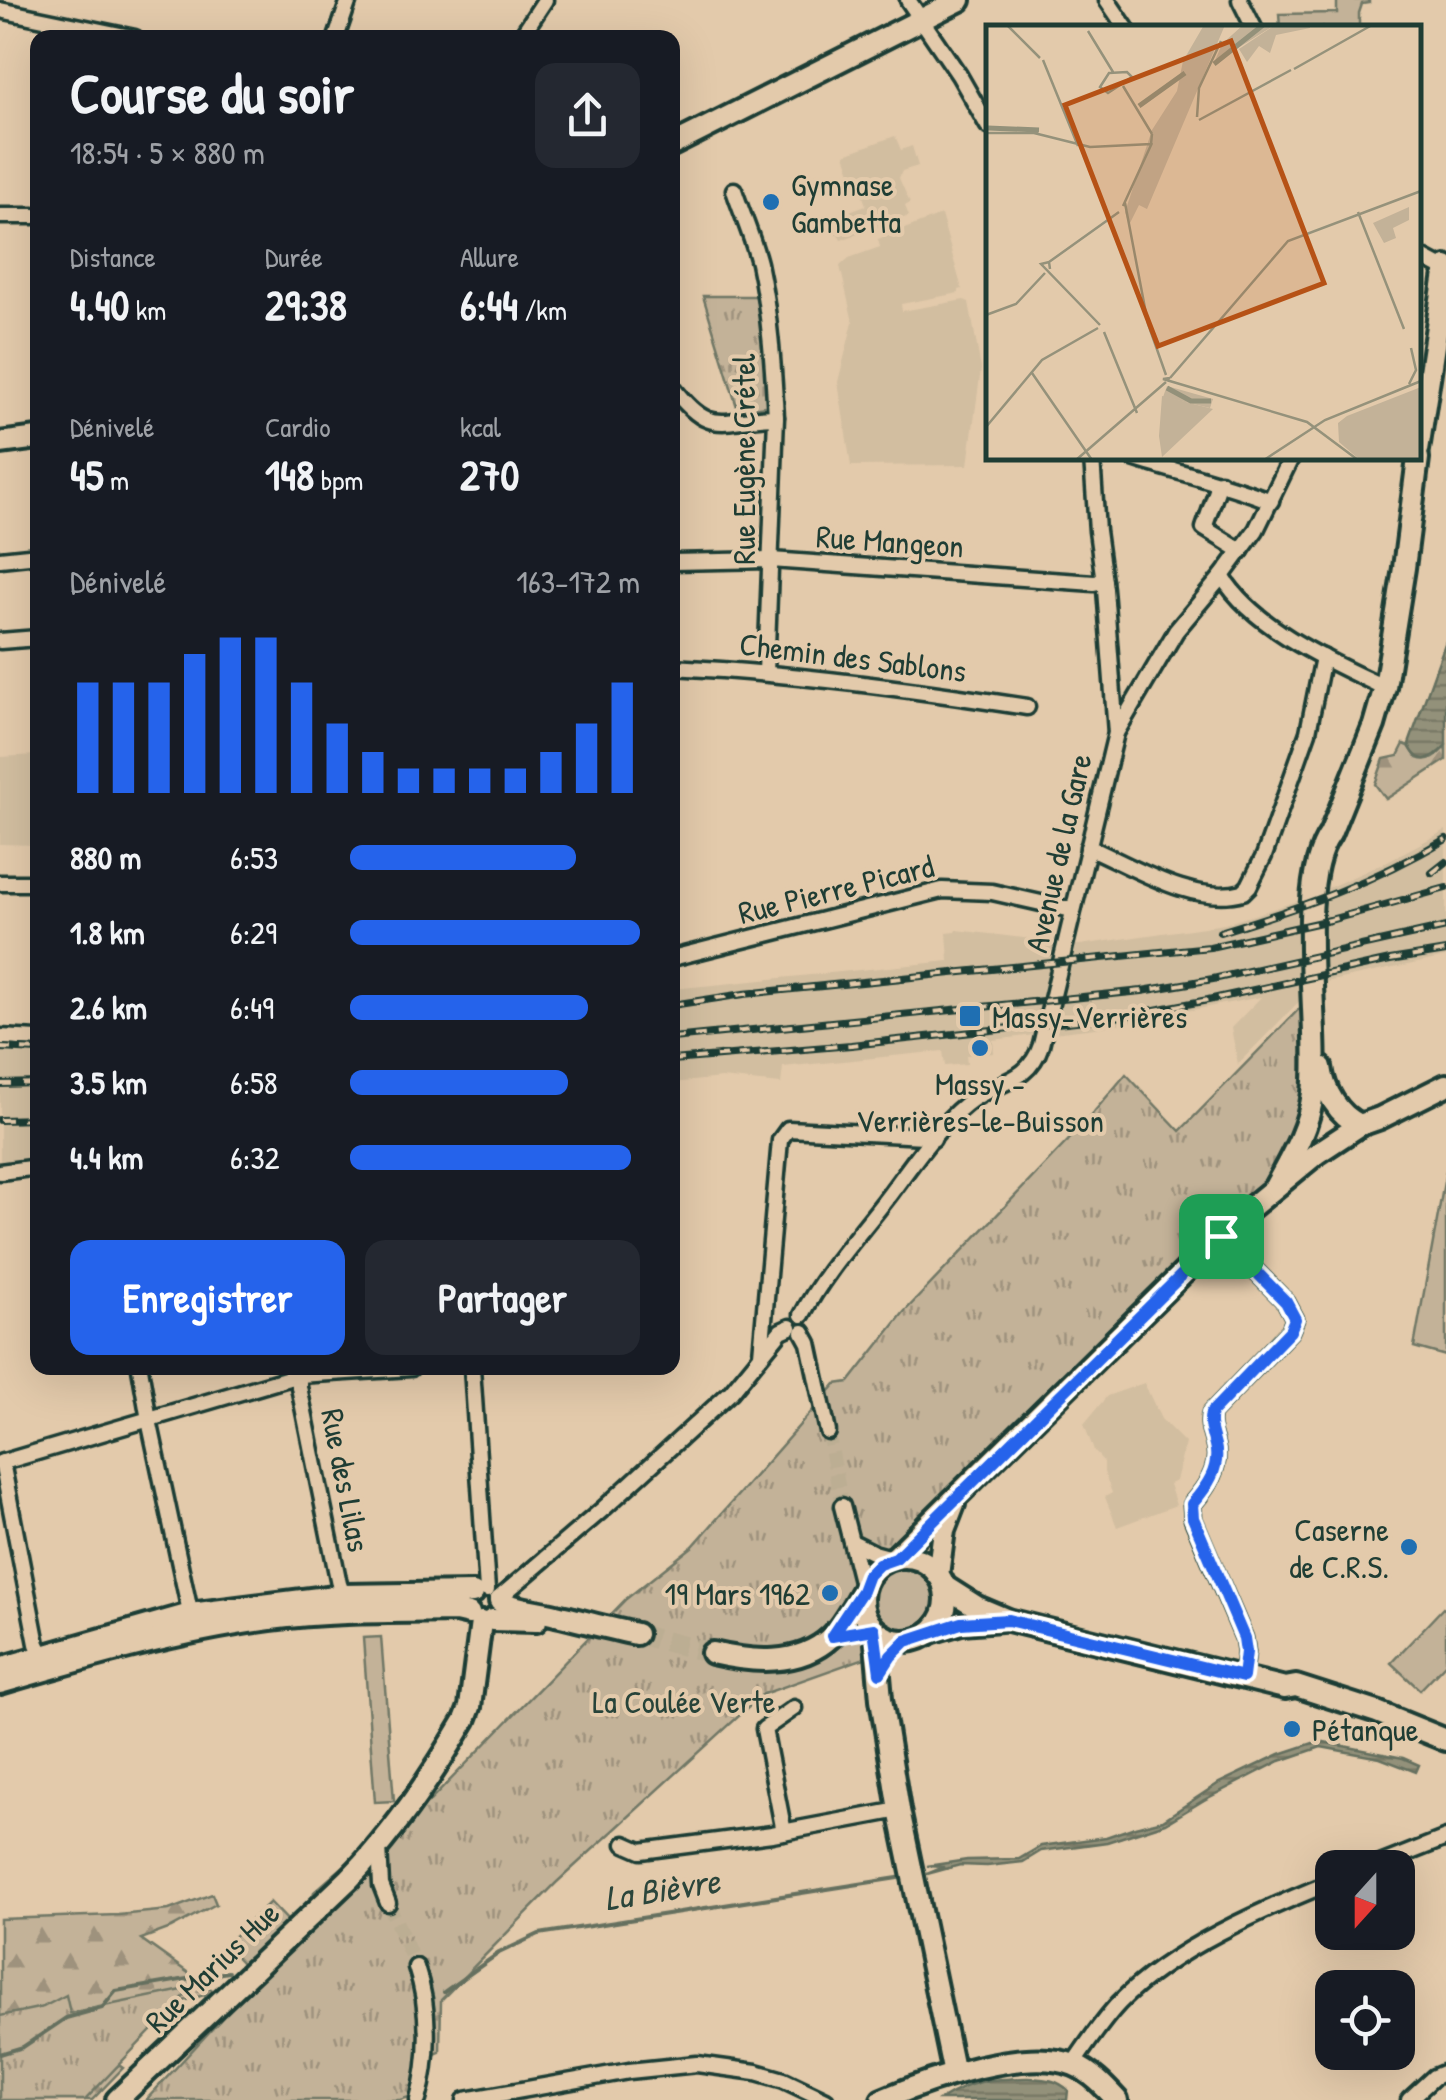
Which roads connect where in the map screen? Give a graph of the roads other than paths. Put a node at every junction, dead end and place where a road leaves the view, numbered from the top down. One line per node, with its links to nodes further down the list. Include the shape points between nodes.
1 (350, 0): 12 (street)
2 (546, 0): 13 (street)
3 (908, 0): 8 (street)
4 (960, 0): 8 (main road)
5 (1107, 0): 9 (street)
6 (1240, 0): 10 (street)
7 (0, 10): 11 (street)
8 (922, 20): 14 (street); 15 (main road)
9 (1124, 25)
10 (1252, 25)
11 (95, 30)
12 (339, 30)
13 (525, 30)
14 (986, 122)
15 (680, 141)
16 (734, 190): 22 (street, Rue Eugène Crétel, via 758,260)
17 (0, 216): 18 (street)
18 (30, 216)
19 (1421, 256): 20 (street)
20 (1446, 269): 23 (main road)
21 (680, 397): 22 (street, via 702,418 718,423)
22 (776, 417): 35 (street, Rue Eugène Crétel)
23 (1421, 434)
24 (30, 439): 25 (main road)
25 (0, 442)
26 (1092, 460): 38 (street)
27 (1139, 460): 30 (street)
28 (1291, 460): 31 (street)
29 (1417, 460): 49 (main road, via 1385,687)
30 (1220, 482): 31 (street); 32 (street, via 1204,528)
31 (1271, 500): 32 (street)
32 (1241, 551): 37 (street)
33 (30, 556): 34 (street)
34 (0, 559)
35 (771, 560): 36 (street, Rue Mangeon); 38 (street, Rue Mangeon); 43 (street, Rue Eugène Crétel)
36 (680, 562)
37 (1222, 576): 41 (street, via 1236,596); 46 (street, via 1176,631)
38 (1104, 581): 44 (street)
39 (30, 639): 40 (street)
40 (0, 641)
41 (1323, 658): 45 (street); 50 (street, via 1308,732 1264,856 1243,892 1206,894 1176,886)
42 (680, 668): 43 (street, Chemin des Sablons)
43 (766, 672): 47 (street, Chemin des Sablons)
44 (1111, 673): 46 (street, via 1123,686); 48 (street)
45 (1377, 684)
46 (1145, 686): 48 (street)
47 (1027, 706)
48 (1116, 734): 50 (street, Avenue de la Gare)
49 (1330, 834): 58 (main road, via 1319,903 1322,1078); 62 (main road, via 1312,907 1313,1095 1301,1138)
50 (1088, 847): 53 (street, Avenue de la Gare)
51 (0, 882): 52 (street)
52 (30, 884)
53 (1072, 910): 54 (street, Rue Pierre Picard, via 992,892 942,890); 59 (street, Avenue de la Gare, via 1034,1064 966,1104)
54 (680, 956)
55 (0, 1036): 56 (street)
56 (30, 1038)
57 (1446, 1085): 58 (main road)
58 (1353, 1129): 62 (main road)
59 (933, 1139): 64 (street, via 822,1282 802,1315 807,1327); 65 (street, via 788,1129 780,1140)
60 (30, 1167): 61 (street)
61 (0, 1172)
62 (1276, 1185): 63 (main road)
63 (1221, 1236): 72 (main road); 91 (street, via 1295,1319 1211,1413 1216,1464 1192,1504 1244,1638)
64 (796, 1329): 65 (street, via 780,1332); 70 (street, via 809,1342)
65 (761, 1354): 79 (street, via 673,1446)
66 (141, 1375): 69 (street)
67 (299, 1375): 69 (street); 78 (street, Rue des Lilas)
68 (472, 1375): 79 (street)
69 (148, 1420): 71 (street); 81 (street)
70 (828, 1432)
71 (1, 1462): 88 (street)
72 (958, 1496): 75 (main road); 76 (main road, via 944,1530)
73 (842, 1506): 74 (street)
74 (852, 1542): 75 (street); 77 (street)
75 (894, 1558): 76 (main road, via 926,1564); 77 (main road, via 879,1564)
76 (941, 1580): 80 (main road); 83 (main road, via 944,1611)
77 (862, 1590): 82 (main road, via 863,1612); 85 (main road)
78 (343, 1594): 79 (main road); 81 (main road)
79 (486, 1606): 81 (main road); 84 (main road); 101 (main road, Rue Marius Hue, via 465,1720)
80 (1008, 1620): 83 (main road); 91 (main road)
81 (193, 1622): 88 (main road); 92 (main road)
82 (875, 1630): 85 (main road); 86 (main road); 90 (main road)
83 (930, 1632): 86 (main road)
84 (636, 1634)
85 (832, 1636): 87 (main road, via 786,1658)
86 (906, 1641): 90 (main road)
87 (712, 1653)
88 (43, 1656): 89 (main road)
89 (0, 1668)
90 (880, 1673): 97 (main road)
91 (1243, 1677): 93 (main road)
92 (0, 1683)
93 (1285, 1688): 95 (main road, via 1340,1699); 96 (main road)
94 (794, 1708): 98 (street, via 764,1728)
95 (1446, 1740)
96 (1446, 1752)
97 (899, 1810): 98 (street); 108 (main road)
98 (784, 1832): 100 (street, via 641,1851)
99 (1446, 1838): 102 (street)
100 (624, 1844)
101 (379, 1847): 103 (main road, Rue Marius Hue); 103 (street, via 385,1899)
102 (1415, 1850)
103 (349, 1878): 109 (main road, Rue Marius Hue)
104 (1315, 1890): 106 (street, via 1172,1960 1119,2003)
105 (416, 1967): 110 (street, via 426,2012)
106 (1072, 2064): 108 (main road, via 1029,2060); 114 (main road)
107 (1446, 2072): 115 (street)
108 (954, 2074): 113 (main road)
109 (117, 2100)
110 (418, 2100)
111 (465, 2100): 112 (street, via 697,2064 756,2072)
112 (826, 2100)
113 (882, 2100)
114 (1117, 2100)
115 (1408, 2100)

